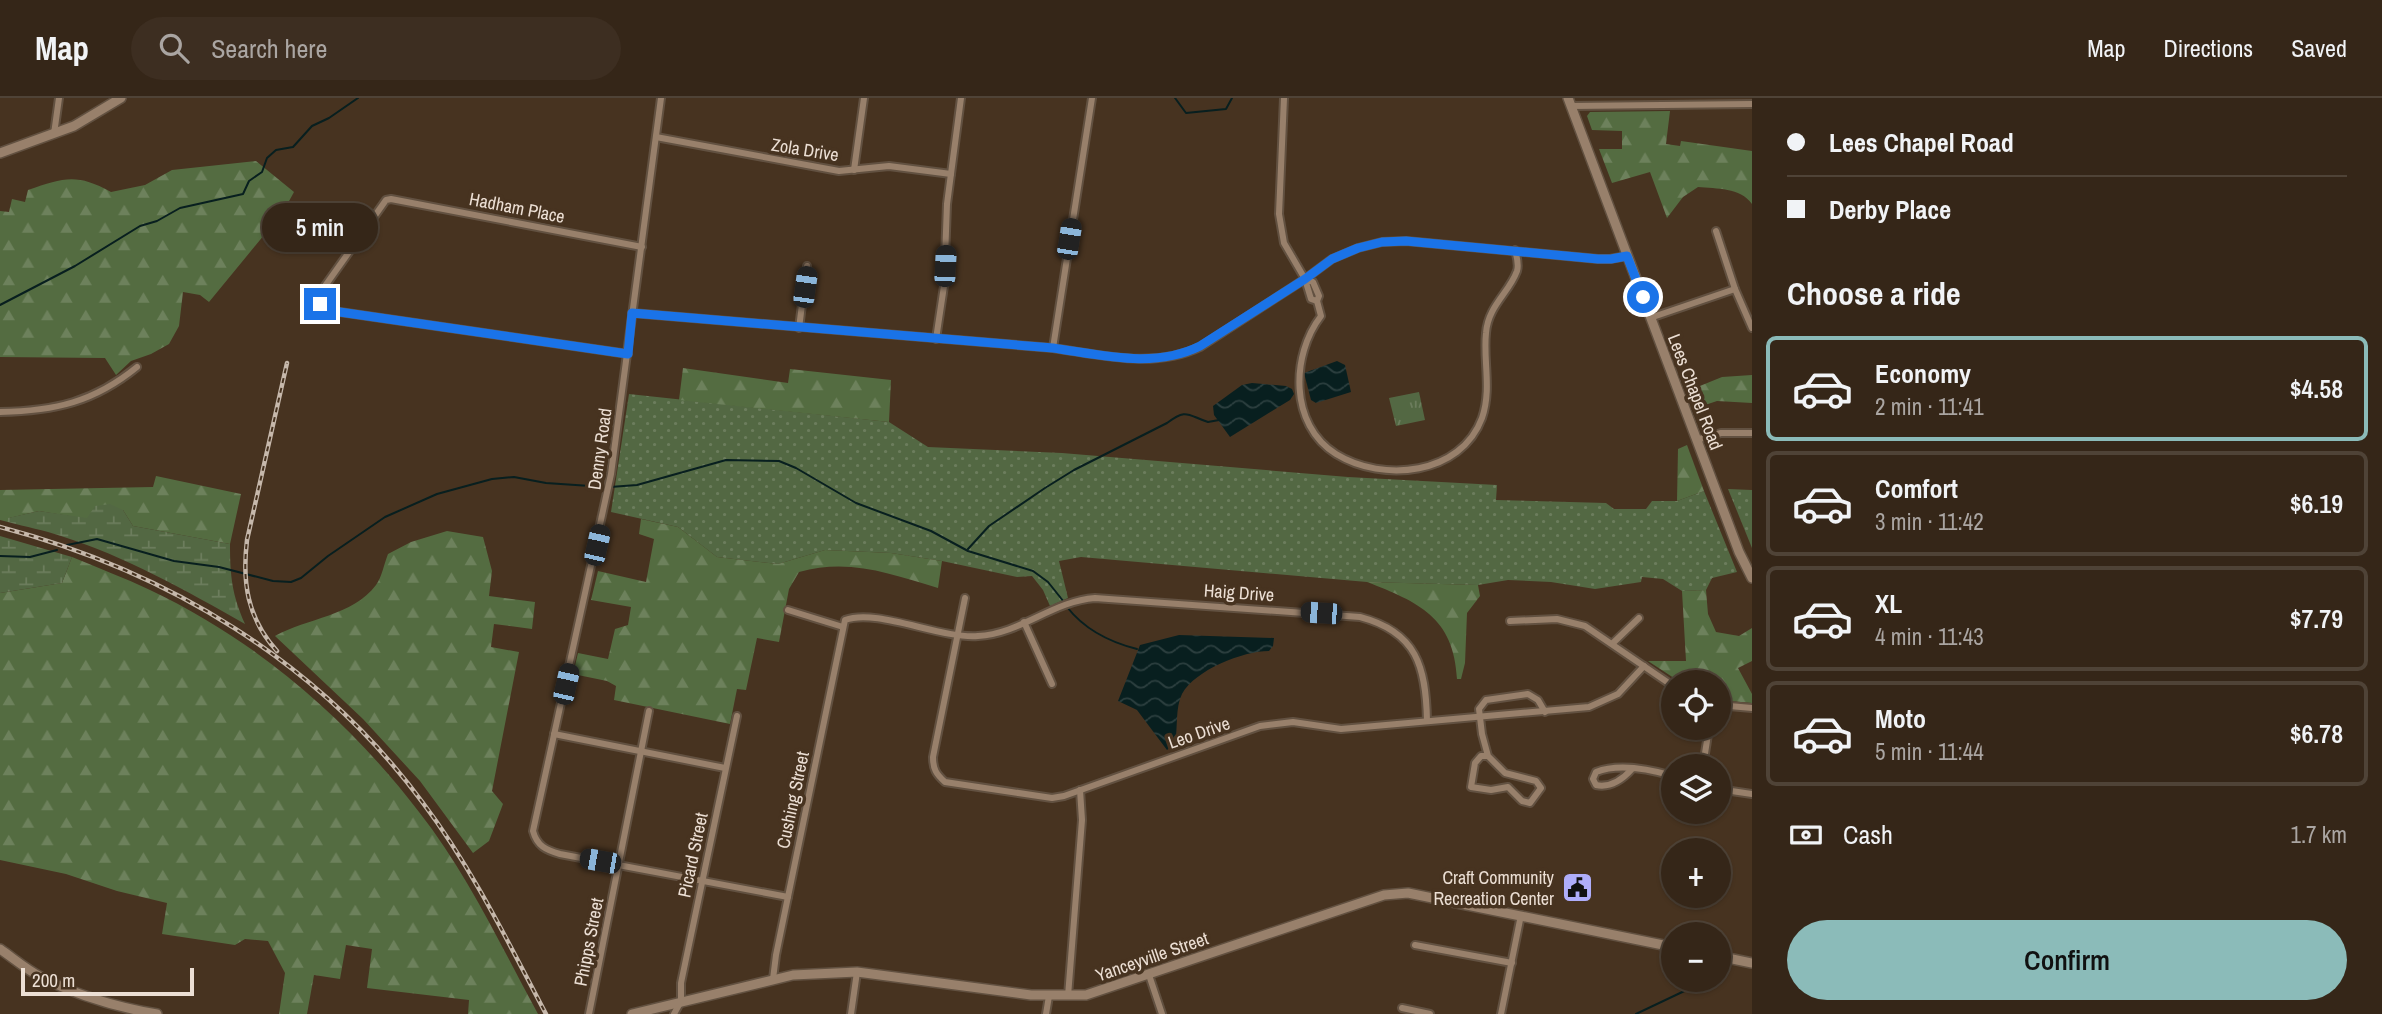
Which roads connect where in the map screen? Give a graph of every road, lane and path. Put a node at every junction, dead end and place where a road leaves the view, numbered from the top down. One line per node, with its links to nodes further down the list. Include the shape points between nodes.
1 (59, 98): 11 (street)
2 (121, 98): 11 (main road)
3 (661, 98): 12 (street, Denny Road)
4 (864, 98): 14 (street)
5 (961, 98): 15 (street)
6 (1092, 98): 28 (street)
7 (1284, 98): 21 (street, via 1279,214 1284,243)
8 (1569, 102): 9 (street); 19 (main road, Lees Chapel Road)
9 (1668, 102): 10 (street)
10 (1752, 104)
11 (54, 134): 13 (main road)
12 (656, 137): 14 (street, Zola Drive); 17 (street, Denny Road)
13 (0, 153)
14 (854, 170): 15 (street, Zola Drive, via 889,166)
15 (951, 174): 27 (street)
16 (1716, 231): 22 (street)
17 (642, 247): 23 (street, Denny Road); 29 (street, Hadham Place, via 391,199 320,293 320,304 326,310)
18 (1515, 250): 19 (street, via 1598,259); 21 (street, via 1382,242 1332,259); 21 (street, via 1517,271 1493,307 1486,330 1488,384 1482,416 1467,443 1443,462 1397,470 1369,468 1334,453 1317,436 1301,405 1298,387 1304,349 1321,316)
19 (1627, 256): 24 (main road, Lees Chapel Road)
20 (807, 266): 25 (street)
21 (1305, 279): 28 (street, via 1180,355 1140,360)
22 (1735, 289): 24 (street); 26 (street)
23 (632, 313): 25 (street); 29 (street, Denny Road)
24 (1650, 318): 33 (main road, Lees Chapel Road)
25 (799, 328): 27 (street)
26 (1752, 328)
27 (936, 340): 28 (street)
28 (1053, 348)
29 (628, 354): 53 (street, Denny Road, via 608,495)
30 (138, 367): 31 (street, via 71,404)
31 (0, 412)
32 (1752, 433): 33 (street, via 1721,433)
33 (1696, 440): 34 (main road, Lees Chapel Road)
34 (1752, 578)
35 (965, 598): 41 (street, Leo Drive)
36 (788, 610): 40 (street)
37 (1639, 618): 42 (street)
38 (1510, 621): 42 (street, via 1569,620)
39 (1024, 622): 41 (street, Haig Drive, via 993,635); 45 (street); 52 (street, Haig Drive, via 1077,599 1096,598 1360,617 1395,631 1411,647 1426,689)
40 (843, 627): 41 (street, Haig Drive, via 845,620 869,618); 66 (street, Cushing Street)
41 (957, 636): 61 (street, Leo Drive, via 933,757 936,774 945,782 1052,798)
42 (1613, 643): 43 (street)
43 (1644, 666): 44 (street); 49 (street, Leo Drive, via 1609,699 1581,709)
44 (1661, 678)
45 (1052, 684)
46 (1731, 706): 47 (street)
47 (1752, 708)
48 (649, 711): 54 (street, Phipps Street)
49 (1545, 712): 51 (street, Leo Drive); 51 (street, via 1538,700 1528,695 1486,699)
50 (737, 716): 56 (street, Picard Street)
51 (1480, 717): 52 (street, Leo Drive); 55 (street)
52 (1427, 721): 61 (street, Leo Drive, via 1341,729 1293,722 1260,726)
53 (554, 734): 54 (street); 64 (street, Denny Road, via 534,823 535,840 560,854)
54 (640, 751): 56 (street); 64 (street, Phipps Street)
55 (1488, 756): 58 (street); 60 (street, via 1475,763 1471,787)
56 (726, 768): 65 (street, Picard Street)
57 (1632, 769): 57 (street, via 1609,767 1596,772 1593,779 1604,786 1623,779); 59 (street)
58 (1505, 773): 60 (street); 60 (street, via 1536,781 1541,789 1530,803)
59 (1661, 774)
60 (1502, 787)
61 (1080, 790): 78 (street, via 1082,820)
62 (1731, 791): 63 (street)
63 (1752, 794)
64 (618, 864): 65 (street); 82 (street, Phipps Street)
65 (702, 880): 66 (street); 79 (street, Picard Street)
66 (788, 897): 76 (street, Cushing Street)
67 (1521, 915): 68 (main road, Yanceyville Street); 72 (street); 75 (main road, Yanceyville Street, via 1415,893 1384,895)
68 (1661, 944)
69 (1415, 945): 72 (street)
70 (0, 949): 81 (main road, via 39,976 77,994)
71 (1731, 959): 73 (main road)
72 (1511, 963): 89 (street)
73 (1752, 963)
74 (857, 972): 76 (main road, Yanceyville Street); 77 (main road, Yanceyville Street); 85 (street)
75 (1149, 975): 78 (main road, Yanceyville Street, via 1086,996); 87 (street)
76 (773, 979): 79 (main road, Yanceyville Street)
77 (1049, 996): 78 (main road, Yanceyville Street); 86 (street)
78 (1068, 996)
79 (681, 1001): 83 (main road, Yanceyville Street); 84 (street)
80 (1402, 1009): 88 (street)
81 (157, 1014)
82 (589, 1014)
83 (632, 1014)
84 (674, 1014)
85 (851, 1014)
86 (1046, 1014)
87 (1162, 1014)
88 (1430, 1014)
89 (1501, 1014)

